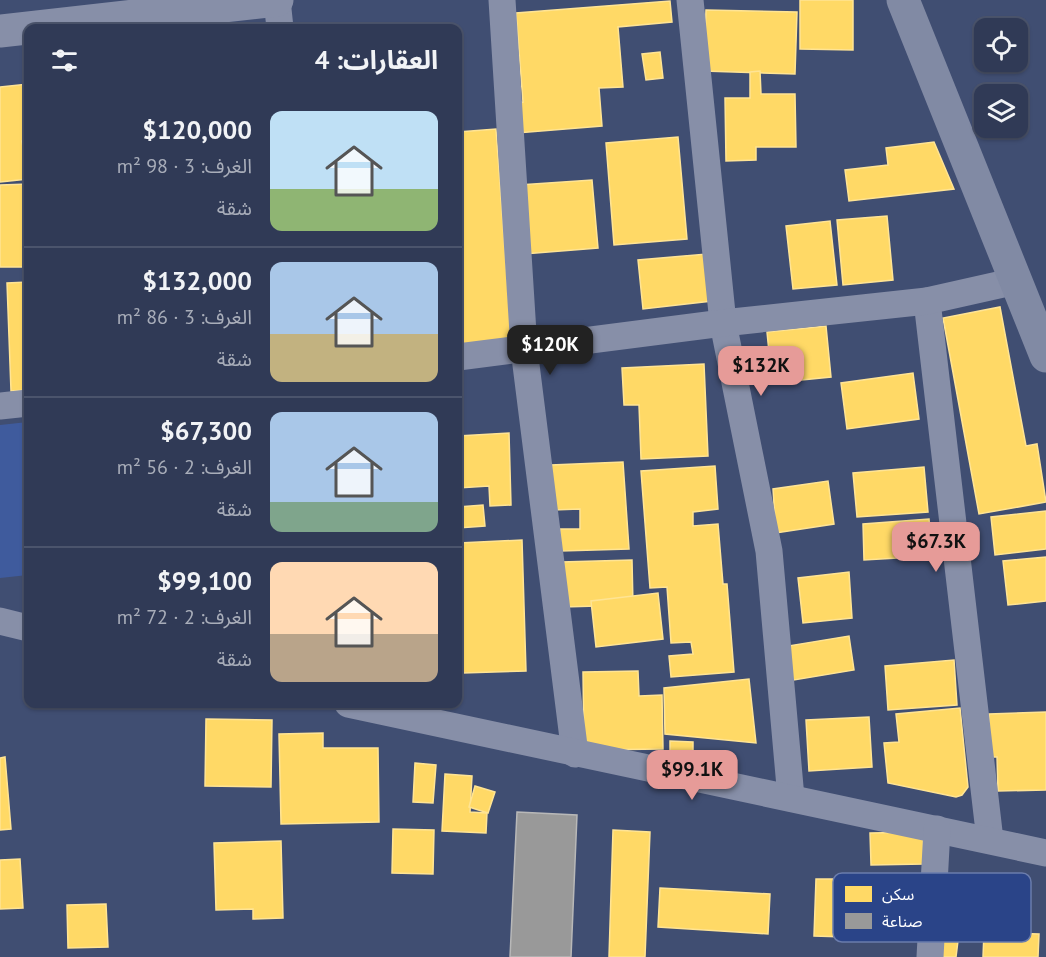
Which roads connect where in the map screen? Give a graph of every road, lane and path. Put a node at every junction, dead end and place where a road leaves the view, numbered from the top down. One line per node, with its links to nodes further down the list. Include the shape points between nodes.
1 (277, 0): 5 (street); 6 (street)
2 (502, 0): 12 (street)
3 (690, 0): 11 (street)
4 (903, 0): 9 (main road)
5 (92, 24)
6 (280, 24)
7 (24, 29): 8 (street)
8 (0, 31)
9 (1016, 281): 10 (street); 13 (main road)
10 (927, 301): 11 (street); 23 (street)
11 (723, 323): 12 (street); 21 (street, via 769,551)
12 (524, 350): 14 (street); 20 (street)
13 (1046, 356)
14 (462, 357)
15 (24, 403): 16 (street)
16 (0, 406)
17 (0, 621): 18 (street)
18 (24, 627)
19 (366, 708): 20 (street)
20 (575, 754): 21 (street)
21 (791, 798): 22 (street)
22 (937, 829): 23 (street); 25 (street)
23 (990, 840): 24 (street)
24 (1046, 853)
25 (935, 873)
26 (931, 942): 27 (street)
27 (930, 957)

